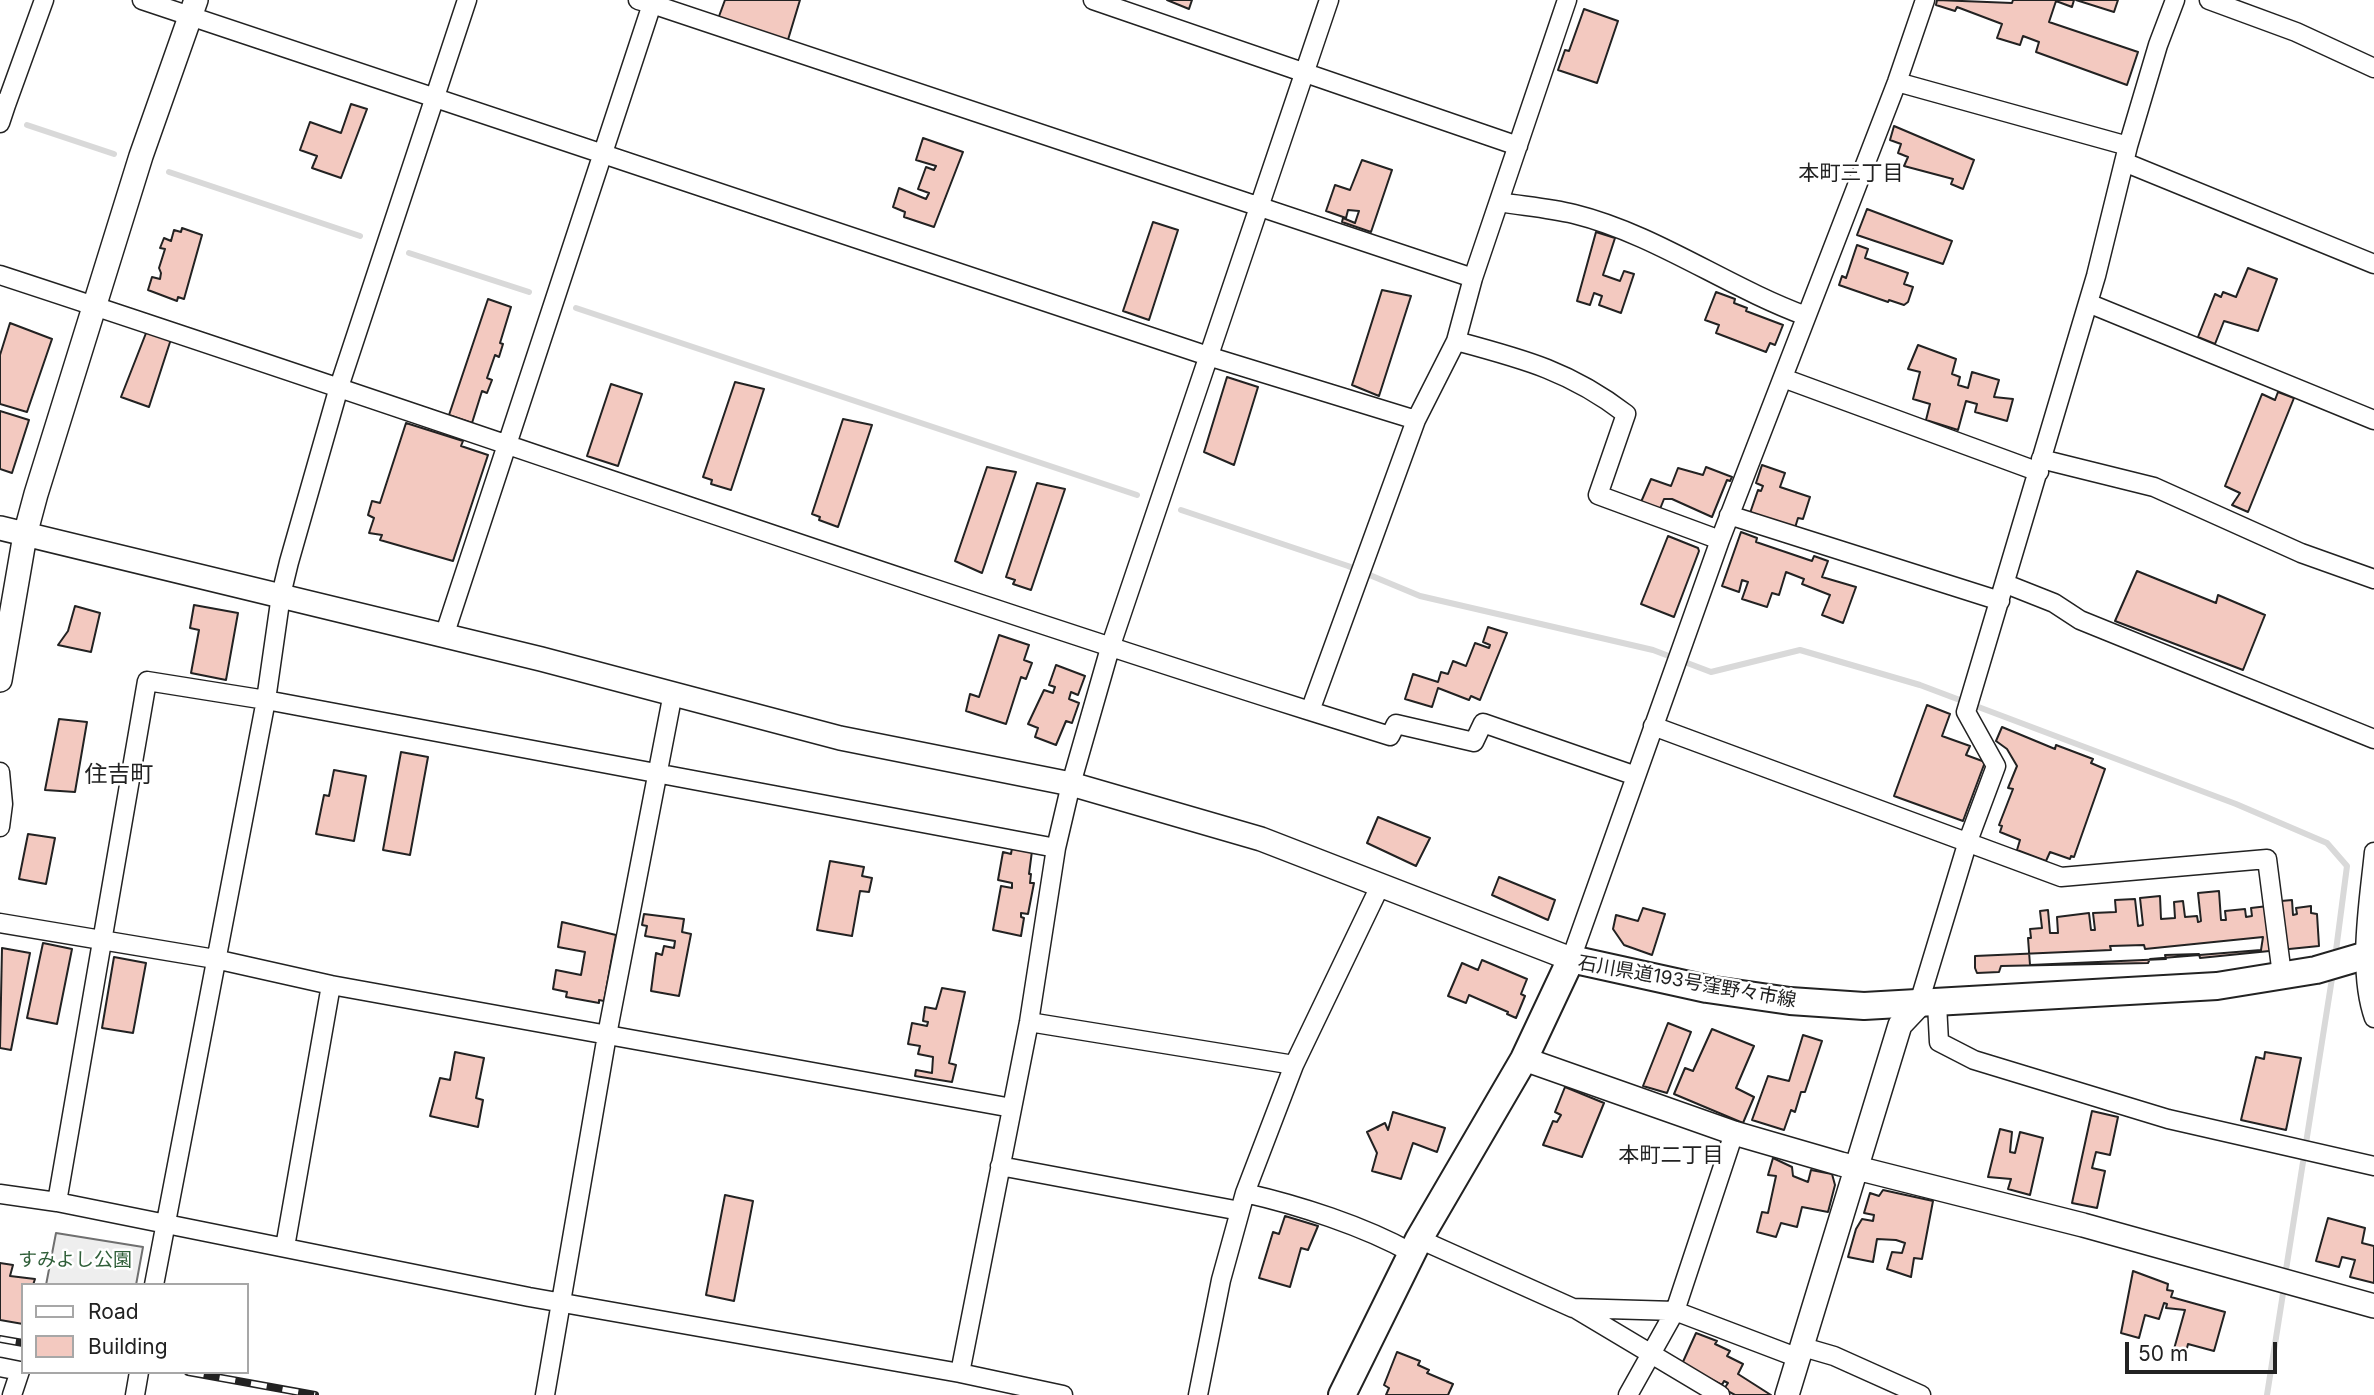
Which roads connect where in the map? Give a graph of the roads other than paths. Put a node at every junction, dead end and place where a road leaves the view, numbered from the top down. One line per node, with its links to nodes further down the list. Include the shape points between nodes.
1 (44, 0): 16 (street)
2 (142, 0): 11 (street)
3 (467, 0): 15 (street)
4 (1094, 0): 13 (street)
5 (1329, 0): 13 (street)
6 (1565, 0): 17 (street)
7 (1925, 0): 14 (street)
8 (2175, 0): 19 (street)
9 (2209, 0): 12 (street, via 2296,32)
10 (648, 1): 18 (street); 21 (street)
11 (193, 8): 15 (street); 26 (street)
12 (2374, 68)
13 (1304, 74): 17 (street); 21 (street)
14 (1897, 82): 19 (street); 27 (street)
15 (435, 96): 18 (street); 31 (street)
16 (2, 111)
17 (1518, 146): 20 (street)
18 (602, 152): 29 (street); 34 (street)
19 (2126, 154): 22 (street); 25 (street)
20 (1499, 202): 24 (street); 27 (street, via 1574,214 1653,244 1734,287)
21 (1259, 208): 24 (street); 29 (street)
22 (2374, 264)
23 (0, 275): 26 (street)
24 (1473, 278): 28 (street)
25 (2088, 303): 33 (street); 35 (street)
26 (95, 306): 31 (street); 38 (street)
27 (1806, 316): 30 (street)
28 (1456, 341): 32 (street); 39 (street, via 1541,364 1594,390 1626,414 1598,495)
29 (1211, 357): 32 (street); 44 (street)
30 (1783, 378): 35 (street); 36 (street)
31 (338, 387): 34 (street); 42 (street)
32 (1416, 420): 48 (street)
33 (2374, 420)
34 (507, 442): 43 (street); 44 (street)
35 (2040, 465): 40 (street, via 2154,487 2301,553); 41 (street)
36 (1729, 515): 39 (street); 41 (street)
37 (0, 528): 38 (street)
38 (25, 535): 42 (street); 45 (street)
39 (1720, 540): 49 (street)
40 (2374, 579)
41 (2003, 592): 50 (street, via 2054,603 2080,620); 56 (street, via 1966,712 1996,766)
42 (281, 595): 43 (street); 47 (street)
43 (444, 636): 46 (street)
44 (1110, 648): 48 (street); 54 (street)
45 (0, 680)
46 (673, 693): 52 (street); 54 (street, via 839,738)
47 (266, 700): 52 (street); 61 (street, via 148,681); 64 (street)
48 (1310, 711): 53 (street, via 1390,736 1396,723 1475,742 1483,723)
49 (1653, 726): 53 (street); 56 (street)
50 (2374, 739)
51 (0, 772): 55 (street)
52 (657, 773): 57 (street); 70 (street)
53 (1636, 776): 62 (street)
54 (1071, 784): 57 (street); 59 (street, via 1261,839)
55 (0, 827)
56 (1968, 841): 65 (street, via 2061,877 2267,859); 67 (street)
57 (1056, 848): 69 (street)
58 (2374, 852): 63 (street)
59 (1381, 884): 62 (street); 72 (street)
60 (0, 923): 61 (street)
61 (102, 939): 64 (street); 79 (street)
62 (1571, 959): 67 (main road, 石川県道193号窪野々市線, via 1707,989 1790,1001); 71 (main road, 石川県道193号窪野々市線)
63 (2352, 959): 65 (main road, 石川県道193号窪野々市線); 68 (street)
64 (215, 960): 66 (street); 81 (street)
65 (2281, 975): 67 (main road, 石川県道193号窪野々市線, via 2217,986)
66 (331, 985): 70 (street); 83 (street)
67 (1927, 1005): 76 (street, via 1940,1042 1974,1060 2168,1119); 77 (street, via 1900,1025)
68 (2374, 1018)
69 (1029, 1022): 72 (street); 73 (street)
70 (607, 1035): 73 (street); 85 (street)
71 (1524, 1059): 74 (street); 82 (main road, 石川県道193号窪野々市線)
72 (1294, 1065): 80 (street)
73 (1012, 1108): 75 (street)
74 (1734, 1133): 77 (street); 88 (street)
75 (1000, 1166): 80 (street); 92 (street)
76 (2374, 1166)
77 (1857, 1168): 86 (street); 89 (street)
78 (0, 1194): 79 (street)
79 (57, 1202): 81 (street)
80 (1242, 1202): 82 (street, via 1274,1200); 98 (street)
81 (164, 1225): 83 (street); 84 (street)
82 (1415, 1246): 87 (street); 99 (main road, 石川県道193号窪野々市線)
83 (285, 1247): 85 (street)
84 (154, 1283)
85 (563, 1303): 92 (street); 96 (street)
86 (2374, 1306)
87 (1573, 1308): 88 (street); 90 (street)
88 (1675, 1311): 89 (street); 90 (street)
89 (1800, 1352): 102 (street); 103 (street, via 1834,1356)
90 (1650, 1356): 100 (street); 101 (street)
91 (0, 1367): 94 (street, via 20,1371)
92 (960, 1373): 97 (street)
93 (139, 1374): 95 (street)
94 (12, 1395)
95 (135, 1395)
96 (545, 1395)
97 (1063, 1395)
98 (1198, 1395)
99 (1342, 1395)
100 (1628, 1395)
101 (1720, 1395)
102 (1787, 1395)
103 (1921, 1395)

